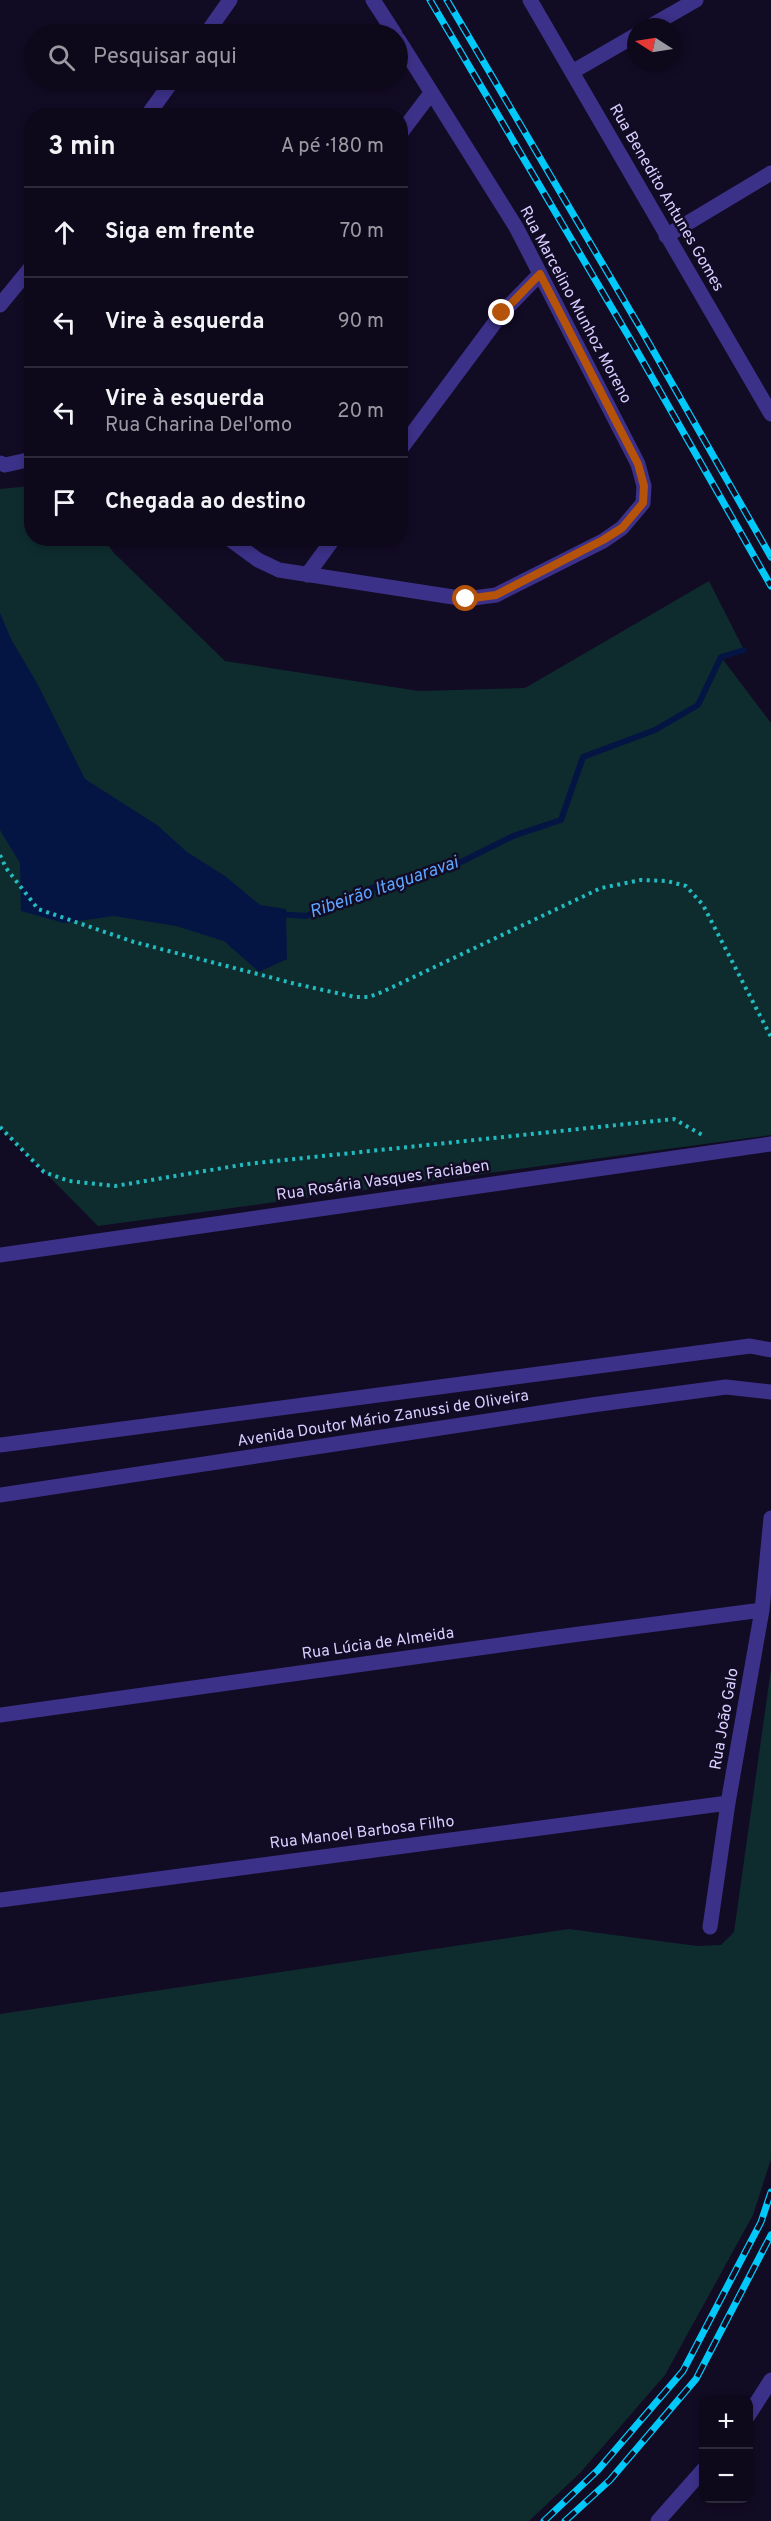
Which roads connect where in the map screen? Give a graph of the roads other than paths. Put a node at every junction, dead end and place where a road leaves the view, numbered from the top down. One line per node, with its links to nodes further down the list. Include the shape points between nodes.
1 (230, 0): 6 (street)
2 (373, 0): 7 (street)
3 (530, 0): 10 (street, Rua Benedito Antunes Gomes)
4 (696, 0): 5 (street)
5 (665, 18)
6 (213, 24)
7 (389, 24)
8 (627, 40): 10 (street)
9 (408, 55): 12 (street, Rua Marcelino Munhoz Moreno)
10 (572, 72): 16 (street, Rua Benedito Antunes Gomes)
11 (166, 90): 13 (street)
12 (431, 93): 14 (street); 17 (street, Rua Marcelino Munhoz Moreno, via 516,227)
13 (153, 108)
14 (408, 123)
15 (771, 173): 16 (street)
16 (666, 236): 20 (street, Rua Benedito Antunes Gomes)
17 (540, 274): 22 (street, via 502,313); 27 (street, Rua Marcelino Munhoz Moreno, via 638,464 644,486 643,503 622,528 603,540 496,595 466,599)
18 (24, 276): 19 (street)
19 (0, 305)
20 (765, 389): 21 (street, Rua Benedito Antunes Gomes)
21 (771, 414)
22 (408, 439)
23 (24, 461): 24 (street)
24 (0, 463)
25 (239, 546): 27 (street, via 279,570)
26 (328, 546): 27 (street)
27 (308, 575)
28 (771, 1144): 29 (street, Rua Rosária Vasques Faciaben)
29 (0, 1255)
30 (771, 1350): 32 (street, Avenida Doutor Mário Zanussi de Oliveira, via 750,1346)
31 (771, 1392): 33 (street, Avenida Doutor Mário Zanussi de Oliveira, via 726,1387)
32 (0, 1445)
33 (0, 1495)
34 (771, 1518): 35 (street, Rua João Galo)
35 (762, 1610): 36 (street, Rua Lúcia de Almeida); 37 (street, Rua João Galo)
36 (0, 1715)
37 (728, 1803): 38 (street, Rua Manoel Barbosa Filho); 39 (street, Rua João Galo)
38 (0, 1900)
39 (710, 1927)
40 (771, 2380): 41 (street)
41 (753, 2408)
42 (699, 2475): 43 (street)
43 (658, 2521)

